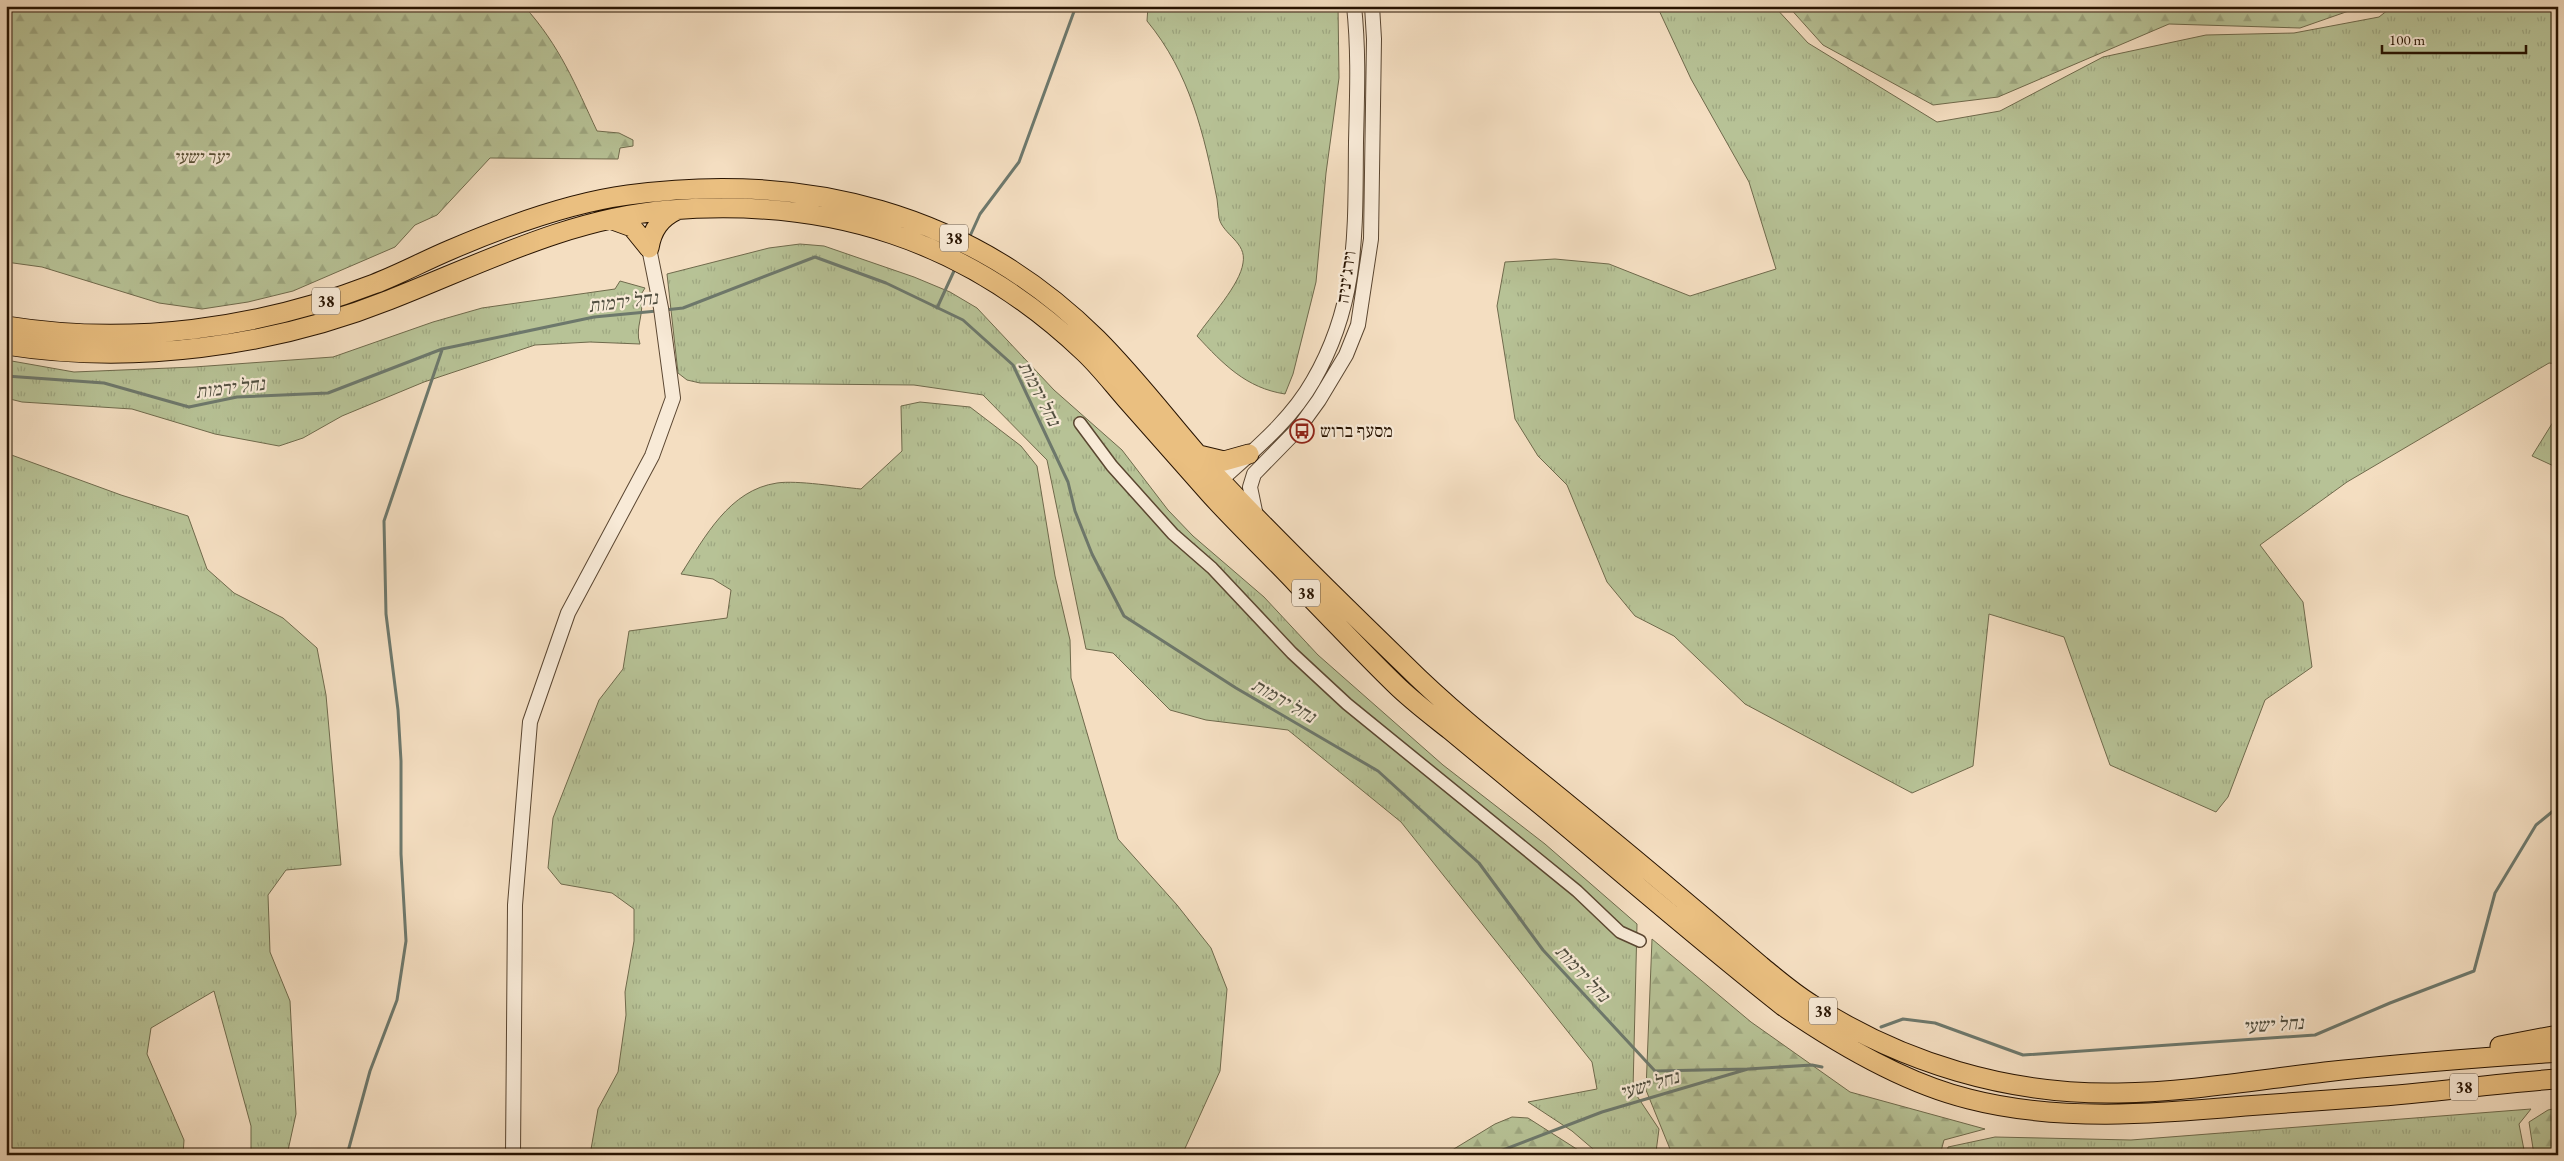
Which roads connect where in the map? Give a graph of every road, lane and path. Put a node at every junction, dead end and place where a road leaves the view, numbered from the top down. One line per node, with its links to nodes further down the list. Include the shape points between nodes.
1 (1354, 6): 9 (street, וירג'יניה, via 1358,42 1355,238 1351,281 1334,341 1313,381 1292,411)
2 (1372, 6): 13 (street, וירג'יניה, via 1371,239 1358,325 1346,355 1320,400 1298,429 1254,474 1250,487)
3 (677, 210): 4 (highway, 38); 5 (highway, via 658,224 650,238); 12 (highway, 38, via 748,207 827,216 868,225 908,239 982,275 1032,309 1087,355)
4 (609, 218): 5 (highway, via 632,227); 7 (highway, 38, via 506,251 387,301 303,329 247,341 195,348 91,353)
5 (649, 248): 21 (street, via 673,398 652,456 568,614 530,722 515,905)
6 (6, 326): 10 (highway, 38, via 88,334 191,330 242,322 304,308 376,284 454,248 588,202 706,188 790,192 873,206 947,234 991,258 1037,289 1098,340)
7 (6, 345)
8 (1080, 423): 14 (street, via 1112,466 1173,534 1212,568 1292,654 1347,704 1577,891 1620,932)
9 (1249, 454): 10 (highway, via 1224,461); 11 (street, וירג'יניה)
10 (1199, 455): 11 (highway, 38)
11 (1221, 480): 12 (street, וירג'יניה); 13 (highway, 38)
12 (1215, 499): 19 (highway, 38, via 1398,687 1749,979 1819,1031 1919,1081 1968,1099 2029,1111 2090,1113 2191,1111)
13 (1257, 516): 17 (highway, 38, via 1408,668 1488,738 1761,966 1810,1004 1874,1039 1931,1064 2012,1086 2066,1092 2171,1090)
14 (1640, 941)
15 (2558, 1035): 17 (highway)
16 (2558, 1052): 17 (highway, 38)
17 (2366, 1067)
18 (2558, 1079): 19 (highway, 38)
19 (2517, 1082): 20 (highway)
20 (2558, 1088)
21 (513, 1155)

